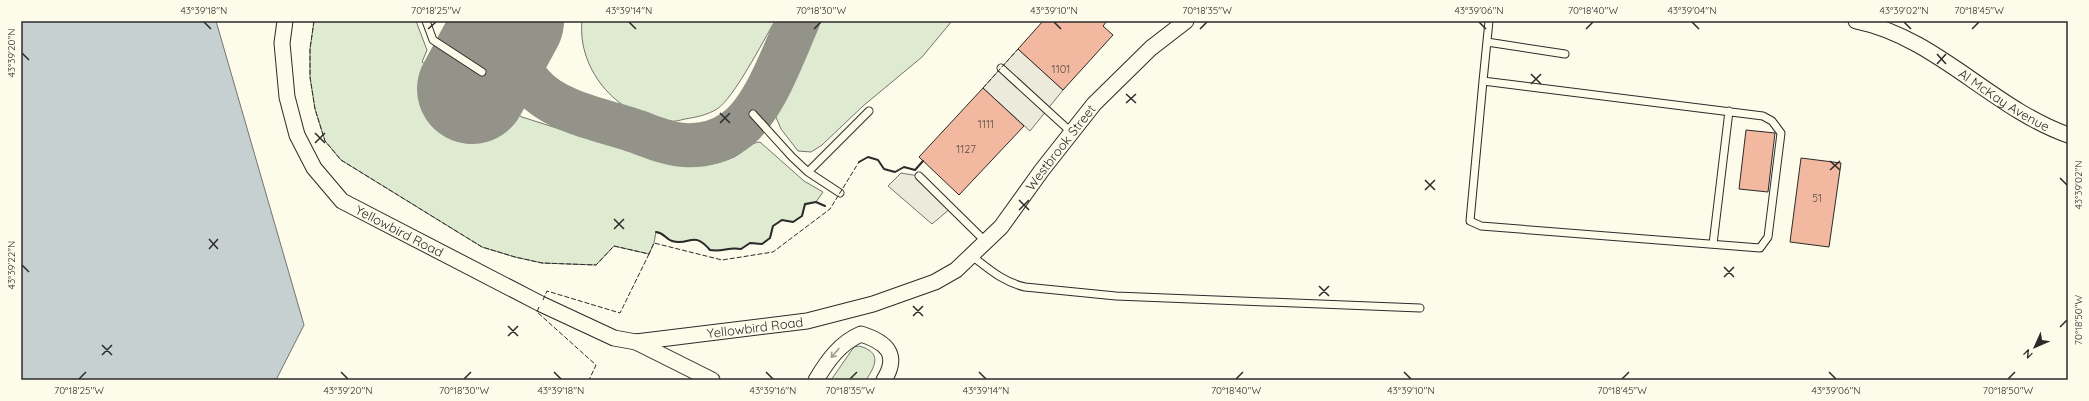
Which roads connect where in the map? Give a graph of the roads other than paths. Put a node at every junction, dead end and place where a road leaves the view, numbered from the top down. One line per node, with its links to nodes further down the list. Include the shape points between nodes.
1 (285, 21): 25 (street, Yellowbird Road, via 282,43 287,97 297,135 314,168 342,202 541,304 614,338)
2 (426, 21): 9 (lane, via 433,40)
3 (1186, 21): 14 (street, Westbrook Street, via 1151,48 1094,104)
4 (1489, 21): 6 (lane)
5 (1856, 21): 15 (street, Al McKay Avenue, via 1870,24 1911,42 2026,115)
6 (1487, 42): 7 (lane); 10 (lane)
7 (1565, 54)
8 (1000, 68): 14 (lane)
9 (482, 72)
10 (1483, 81): 12 (lane); 20 (lane, via 1470,221 1481,226)
11 (869, 111): 16 (lane)
12 (1729, 111): 20 (lane); 20 (lane, via 1763,116 1772,121 1781,133 1765,244 1760,248)
13 (753, 114): 16 (lane)
14 (1071, 132): 19 (street, Westbrook Street, via 1001,227)
15 (2068, 135)
16 (808, 172): 18 (lane)
17 (918, 176): 19 (lane)
18 (840, 193)
19 (986, 242): 21 (street, Westbrook Street)
20 (1713, 244)
21 (972, 256): 22 (street, Westbrook Street, via 956,270 935,282); 23 (lane, via 999,277 1011,284 1025,287 1116,296)
22 (868, 306): 24 (street); 25 (street, Yellowbird Road, via 807,321)
23 (1420, 308)
24 (861, 334): 27 (street, one-way to 27, via 848,340 837,350); 28 (street, via 876,338 886,345 891,354 891,368)
25 (636, 342): 26 (street, Yellowbird Road)
26 (712, 380)
27 (816, 380)
28 (884, 380)

